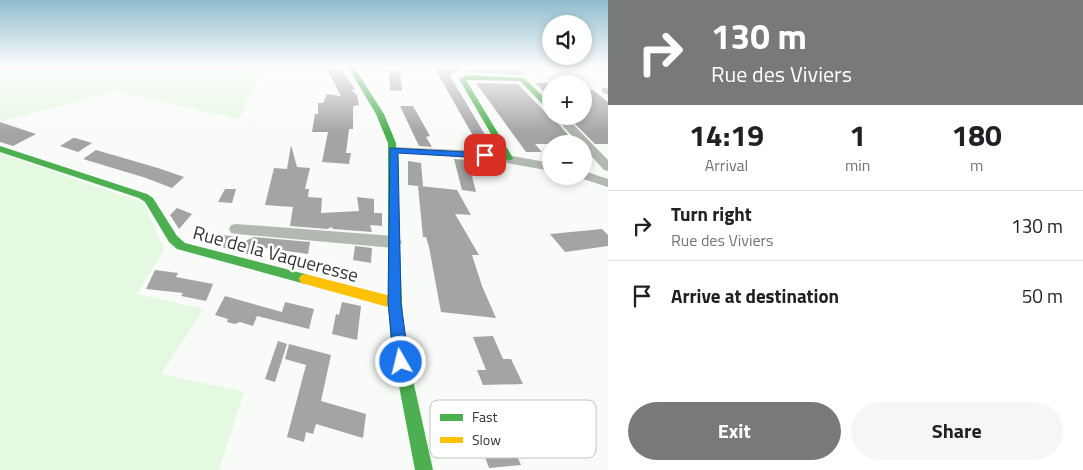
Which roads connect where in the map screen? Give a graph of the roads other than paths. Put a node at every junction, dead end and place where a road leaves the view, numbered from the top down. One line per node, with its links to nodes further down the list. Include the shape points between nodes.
1 (365, 89): 10 (street, via 380,114)
2 (468, 89): 12 (street)
3 (531, 89): 4 (street)
4 (542, 99)
5 (567, 125): 6 (street)
6 (577, 135)
7 (592, 147): 8 (street)
8 (608, 148)
9 (0, 149): 19 (street, Rue de la Vaqueresse, via 143,196 181,246)
10 (393, 150): 12 (street); 18 (street)
11 (592, 151): 14 (street)
12 (509, 158): 13 (street)
13 (542, 165)
14 (608, 167)
15 (592, 178): 16 (street)
16 (608, 183)
17 (236, 229): 18 (street)
18 (394, 242): 19 (street)
19 (394, 303): 20 (street, via 404,381)
20 (424, 470)

